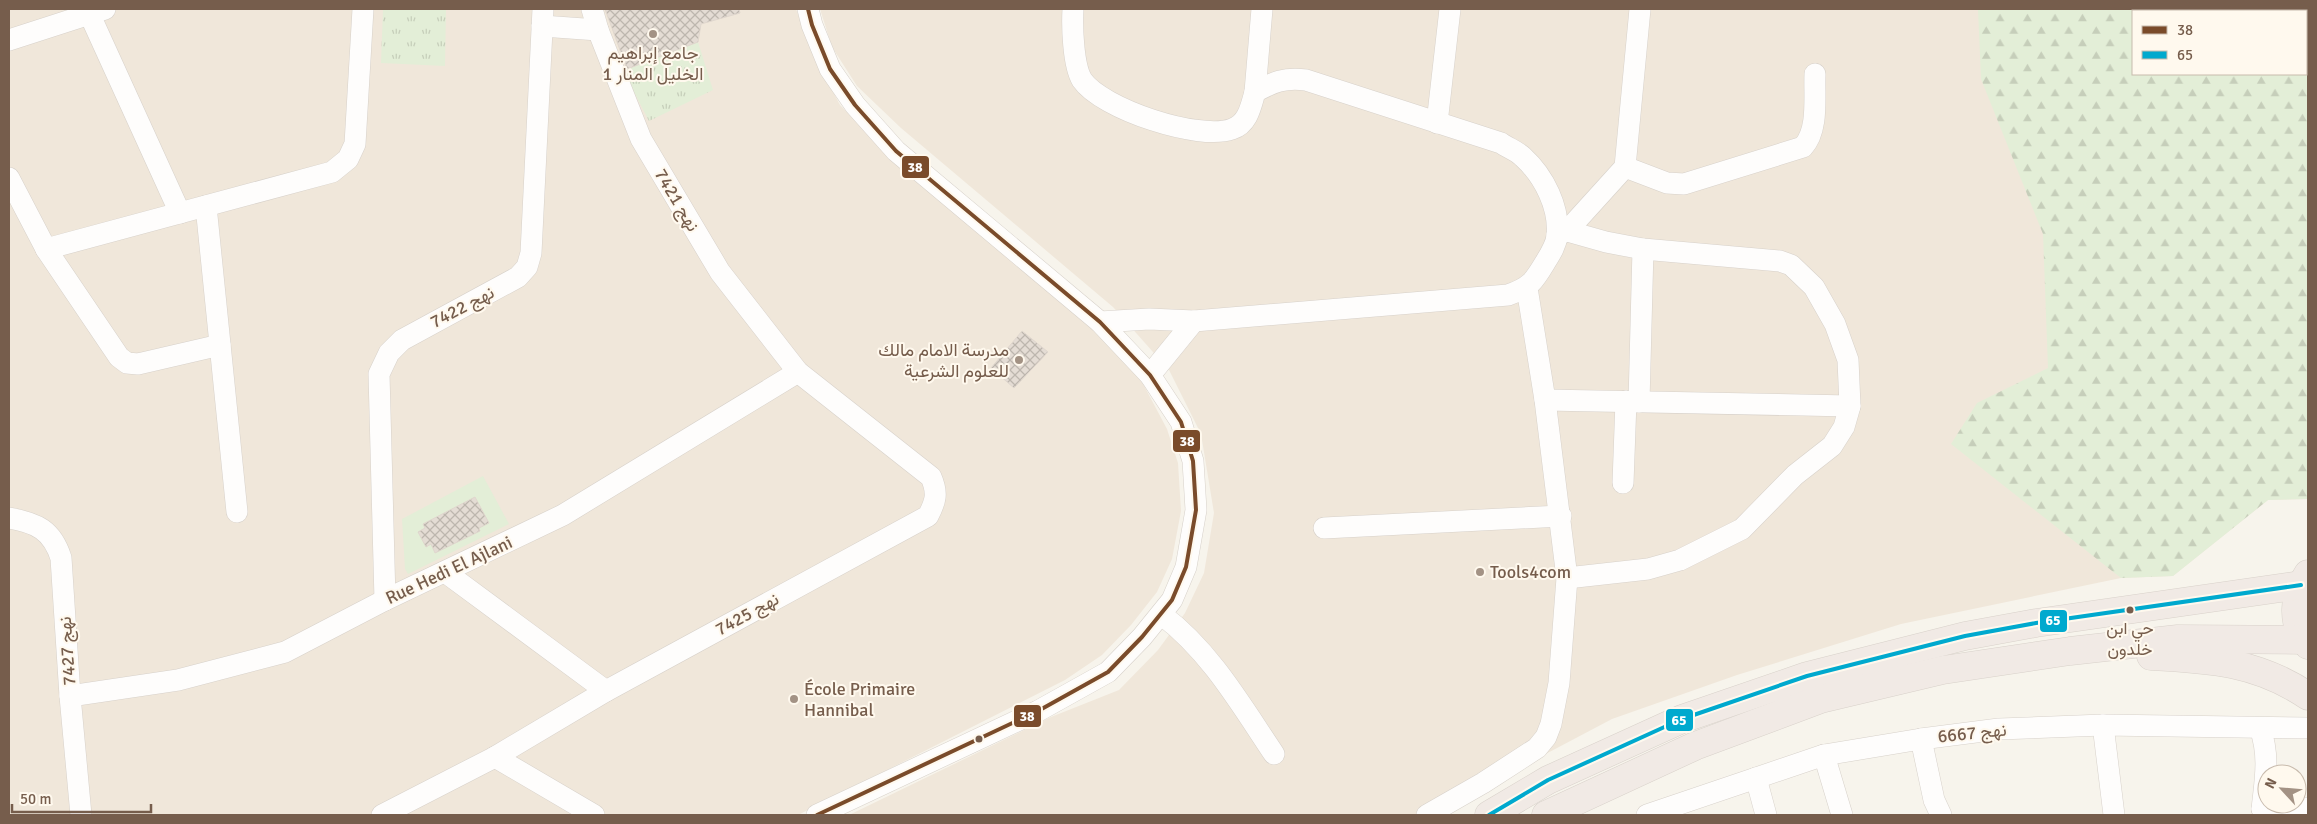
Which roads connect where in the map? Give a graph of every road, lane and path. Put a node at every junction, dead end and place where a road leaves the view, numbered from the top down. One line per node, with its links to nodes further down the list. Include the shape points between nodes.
1 (363, 9): 17 (street, via 355,144 348,159 332,172)
2 (592, 9): 10 (street, نهج 7421)
3 (808, 9): 24 (street, via 830,68 855,105 896,151)
4 (1073, 9): 13 (street, via 1075,56 1082,79 1096,95 1161,124 1208,132 1232,129 1241,124 1247,117)
5 (1262, 9): 13 (street)
6 (1450, 9): 14 (street)
7 (1640, 9): 15 (street)
8 (97, 11): 11 (street); 18 (street)
9 (543, 17): 10 (street); 39 (street, نهج 7422, via 531,253 527,267 518,277 402,340 390,353 379,374)
10 (598, 30): 26 (street, نهج 7421, via 641,139 720,272)
11 (9, 40)
12 (1815, 74): 15 (street, via 1812,131 1803,147 1684,184 1667,183)
13 (1255, 92): 14 (street, via 1274,81 1306,80)
14 (1437, 124): 19 (street, via 1500,143 1522,156 1538,173 1549,194)
15 (1625, 167): 19 (street)
16 (9, 178): 20 (street)
17 (206, 206): 18 (street); 25 (street)
18 (180, 213): 20 (street)
19 (1562, 233): 21 (street); 22 (street, via 1539,273)
20 (46, 248): 25 (street, via 119,357 127,363 138,364)
21 (1643, 250): 29 (street); 30 (street, via 1780,261 1791,265 1814,288 1835,324 1848,360)
22 (1526, 288): 23 (street, via 1481,298); 28 (street)
23 (1194, 321): 24 (street); 27 (street)
24 (1100, 322): 27 (street)
25 (220, 345): 32 (street)
26 (798, 372): 36 (street, Rue Hedi El Ajlani, via 563,515); 43 (street, نهج 7425, via 931,477 937,490 928,516)
27 (1150, 375): 40 (street, via 1181,422 1192,461 1196,510 1186,567)
28 (1545, 400): 29 (street); 33 (street)
29 (1632, 402): 30 (street); 31 (street)
30 (1850, 406): 37 (street, via 1844,427 1832,446 1795,475 1742,529 1664,565)
31 (1624, 483)
32 (237, 512)
33 (1561, 516): 35 (street); 37 (street)
34 (9, 518): 44 (street, نهج 7427, via 29,522 48,533 62,558)
35 (1324, 528)
36 (445, 572): 39 (street, Rue Hedi El Ajlani); 43 (street)
37 (1567, 578): 59 (street, via 1559,683 1546,738 1537,748 1499,773)
38 (2304, 580): 41 (highway, via 2296,614 2297,626); 60 (highway, via 2036,622 1965,636 1807,676 1682,719 1548,780)
39 (385, 600): 44 (street, Rue Hedi El Ajlani, via 285,652 178,680)
40 (1162, 615): 50 (street, via 1180,628 1220,674); 58 (street, via 1108,672 1038,711)
41 (2306, 643): 42 (highway, via 2178,639)
42 (2093, 649): 45 (highway, via 2222,661 2256,669); 61 (highway, via 1943,670 1821,700 1695,746)
43 (606, 691): 52 (street, نهج 7425)
44 (70, 696): 55 (street, نهج 7427)
45 (2308, 696)
46 (2103, 725): 47 (street, نهج 6667); 49 (street, نهج 6667, via 1999,729); 66 (street)
47 (2260, 728): 48 (street, نهج 6667); 53 (street)
48 (2308, 728)
49 (1921, 739): 51 (street, نهج 6667); 65 (street, via 1934,800)
50 (1274, 754)
51 (1824, 755): 54 (street, نهج 6667); 64 (street)
52 (495, 757): 56 (street, نهج 7425); 57 (street)
53 (2266, 764)
54 (1756, 778): 62 (street, نهج 6667); 63 (street)
55 (81, 815)
56 (382, 815)
57 (594, 815)
58 (817, 815)
59 (1427, 815)
60 (1489, 815)
61 (1546, 815)
62 (1647, 815)
63 (1766, 815)
64 (1842, 815)
65 (1941, 815)
66 (2114, 815)

